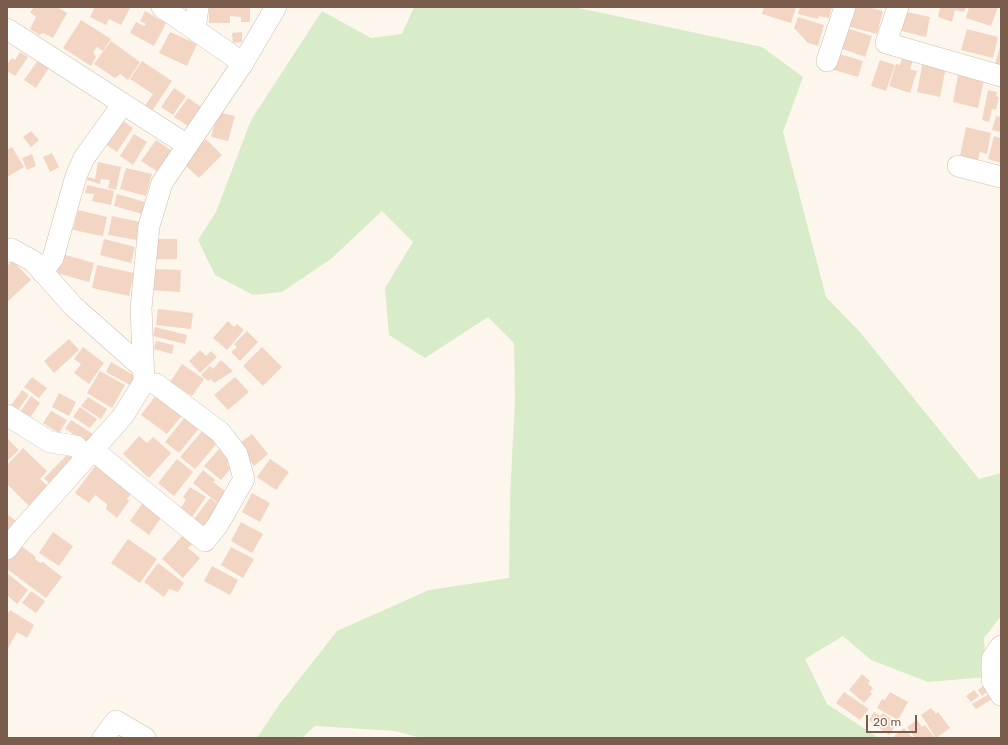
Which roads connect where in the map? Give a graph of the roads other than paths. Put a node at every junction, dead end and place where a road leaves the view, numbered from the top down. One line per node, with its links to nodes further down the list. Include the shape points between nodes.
1 (162, 7): 7 (street)
2 (198, 7): 7 (street)
3 (276, 7): 9 (street)
4 (845, 7): 8 (street)
5 (898, 7): 10 (street, via 886,43)
6 (7, 29): 11 (street)
7 (195, 30): 9 (street)
8 (827, 61)
9 (243, 63): 12 (street)
10 (1001, 76)
11 (123, 104): 12 (street); 16 (street, via 84,158 76,176 53,258)
12 (187, 145): 17 (street, via 162,183 149,226 141,308)
13 (958, 166): 14 (street)
14 (1001, 177)
15 (7, 252): 16 (street, via 11,249 33,261)
16 (42, 272): 17 (street, via 73,306)
17 (143, 368): 20 (street, via 144,382 123,416)
18 (156, 384): 20 (street, via 220,432 237,454 244,479 217,526 205,541)
19 (7, 415): 20 (street, via 50,442 76,446)
20 (90, 453): 21 (street)
21 (7, 549)
22 (1001, 646): 23 (street, via 992,659 992,680)
23 (1001, 695)
24 (103, 738): 25 (street, via 116,721)
25 (145, 738)

